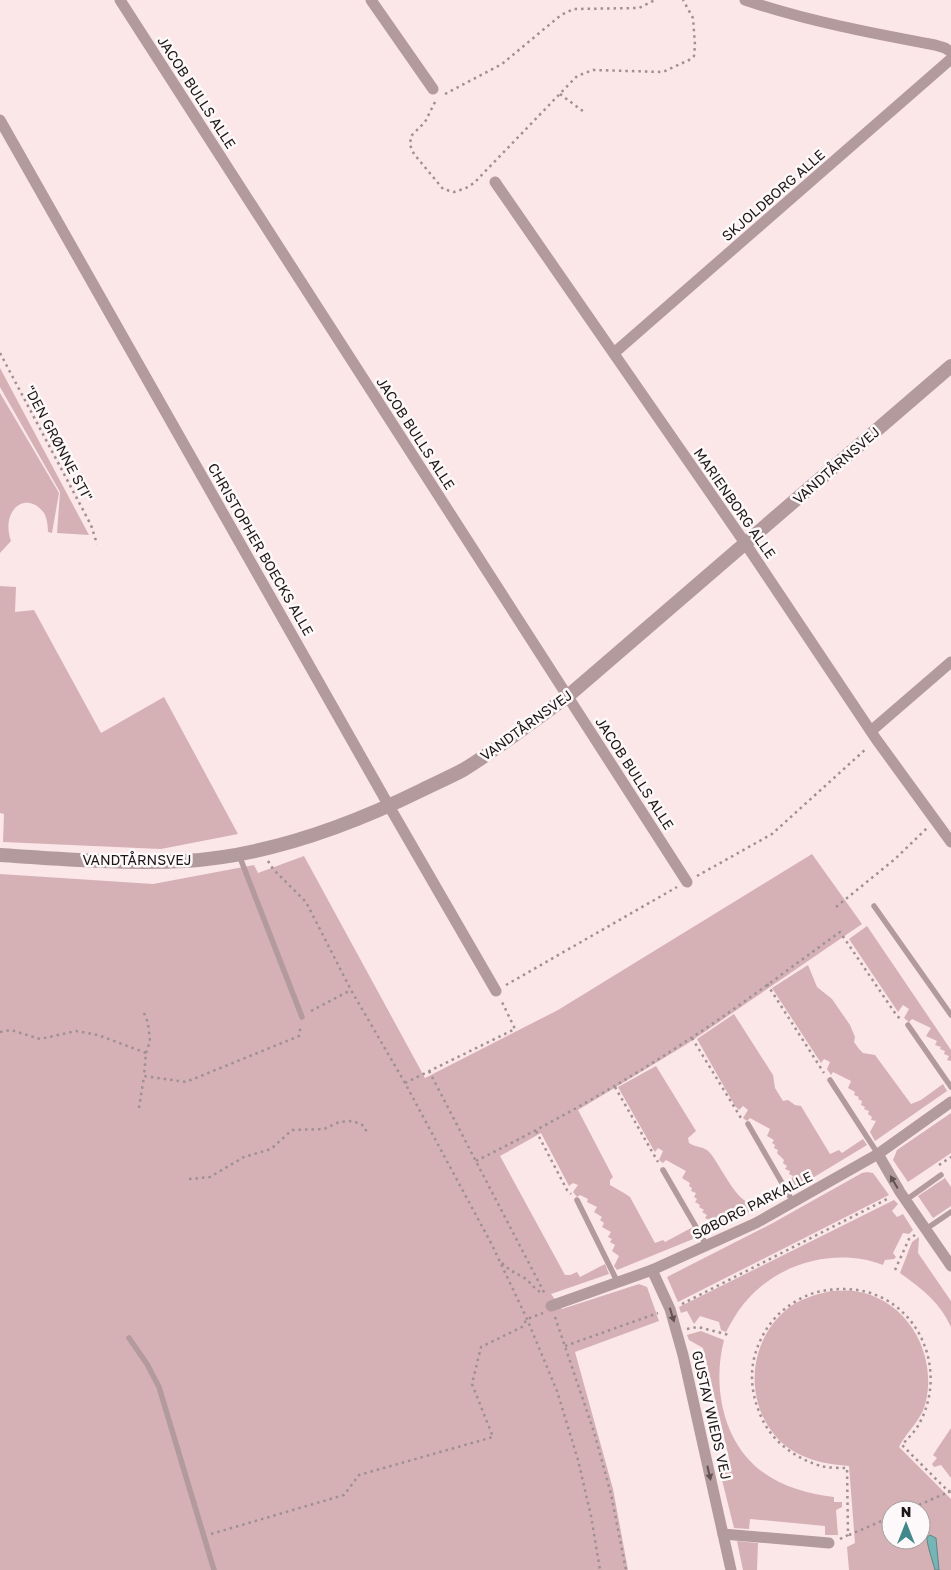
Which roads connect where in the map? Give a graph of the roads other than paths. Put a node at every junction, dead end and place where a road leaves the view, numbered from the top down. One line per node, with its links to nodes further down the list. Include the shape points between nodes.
1 (120, 0): 13 (street, JACOB BULLS ALLE)
2 (371, 0): 6 (street)
3 (745, 0): 4 (street, via 846,28 935,45)
4 (951, 52)
5 (951, 59): 9 (street, SKJOLDBORG ALLE)
6 (433, 89)
7 (0, 120): 15 (street, CHRISTOPHER BOECKS ALLE)
8 (495, 182): 9 (street, MARIENBORG ALLE)
9 (614, 353): 11 (street, MARIENBORG ALLE)
10 (951, 366): 11 (street, VANDTÅRNSVEJ)
11 (745, 543): 13 (street, VANDTÅRNSVEJ); 14 (street, MARIENBORG ALLE)
12 (951, 662): 14 (street)
13 (568, 696): 15 (street, VANDTÅRNSVEJ, via 462,770); 19 (street, JACOB BULLS ALLE)
14 (871, 731): 16 (street, MARIENBORG ALLE)
15 (389, 806): 17 (street, VANDTÅRNSVEJ, via 340,826); 21 (street, CHRISTOPHER BOECKS ALLE)
16 (951, 842)
17 (238, 853): 18 (street, VANDTÅRNSVEJ, via 123,863); 23 (lane)
18 (0, 855)
19 (687, 882)
20 (874, 906): 22 (lane)
21 (496, 991)
22 (951, 1015)
23 (302, 1017)
24 (908, 1026): 26 (lane)
25 (830, 1080): 29 (lane)
26 (951, 1087)
27 (951, 1102): 29 (street, SØBORG PARKALLE)
28 (748, 1124): 34 (lane)
29 (878, 1154): 32 (street, one-way to 29); 34 (street, SØBORG PARKALLE)
30 (663, 1170): 37 (lane)
31 (941, 1175): 32 (lane)
32 (903, 1196): 36 (street)
33 (577, 1200): 40 (lane)
34 (792, 1202): 37 (street, SØBORG PARKALLE)
35 (951, 1212): 36 (lane)
36 (926, 1229): 38 (street)
37 (707, 1246): 39 (street, SØBORG PARKALLE)
38 (951, 1266)
39 (652, 1270): 40 (street, SØBORG PARKALLE); 43 (street, GUSTAV WIEDS VEJ, one-way to 43, via 670,1309)
40 (618, 1283): 41 (street, SØBORG PARKALLE)
41 (551, 1306)
42 (129, 1338): 45 (lane, via 158,1387)
43 (723, 1534): 44 (street); 46 (street, GUSTAV WIEDS VEJ)
44 (829, 1543)
45 (214, 1570)
46 (731, 1570)

